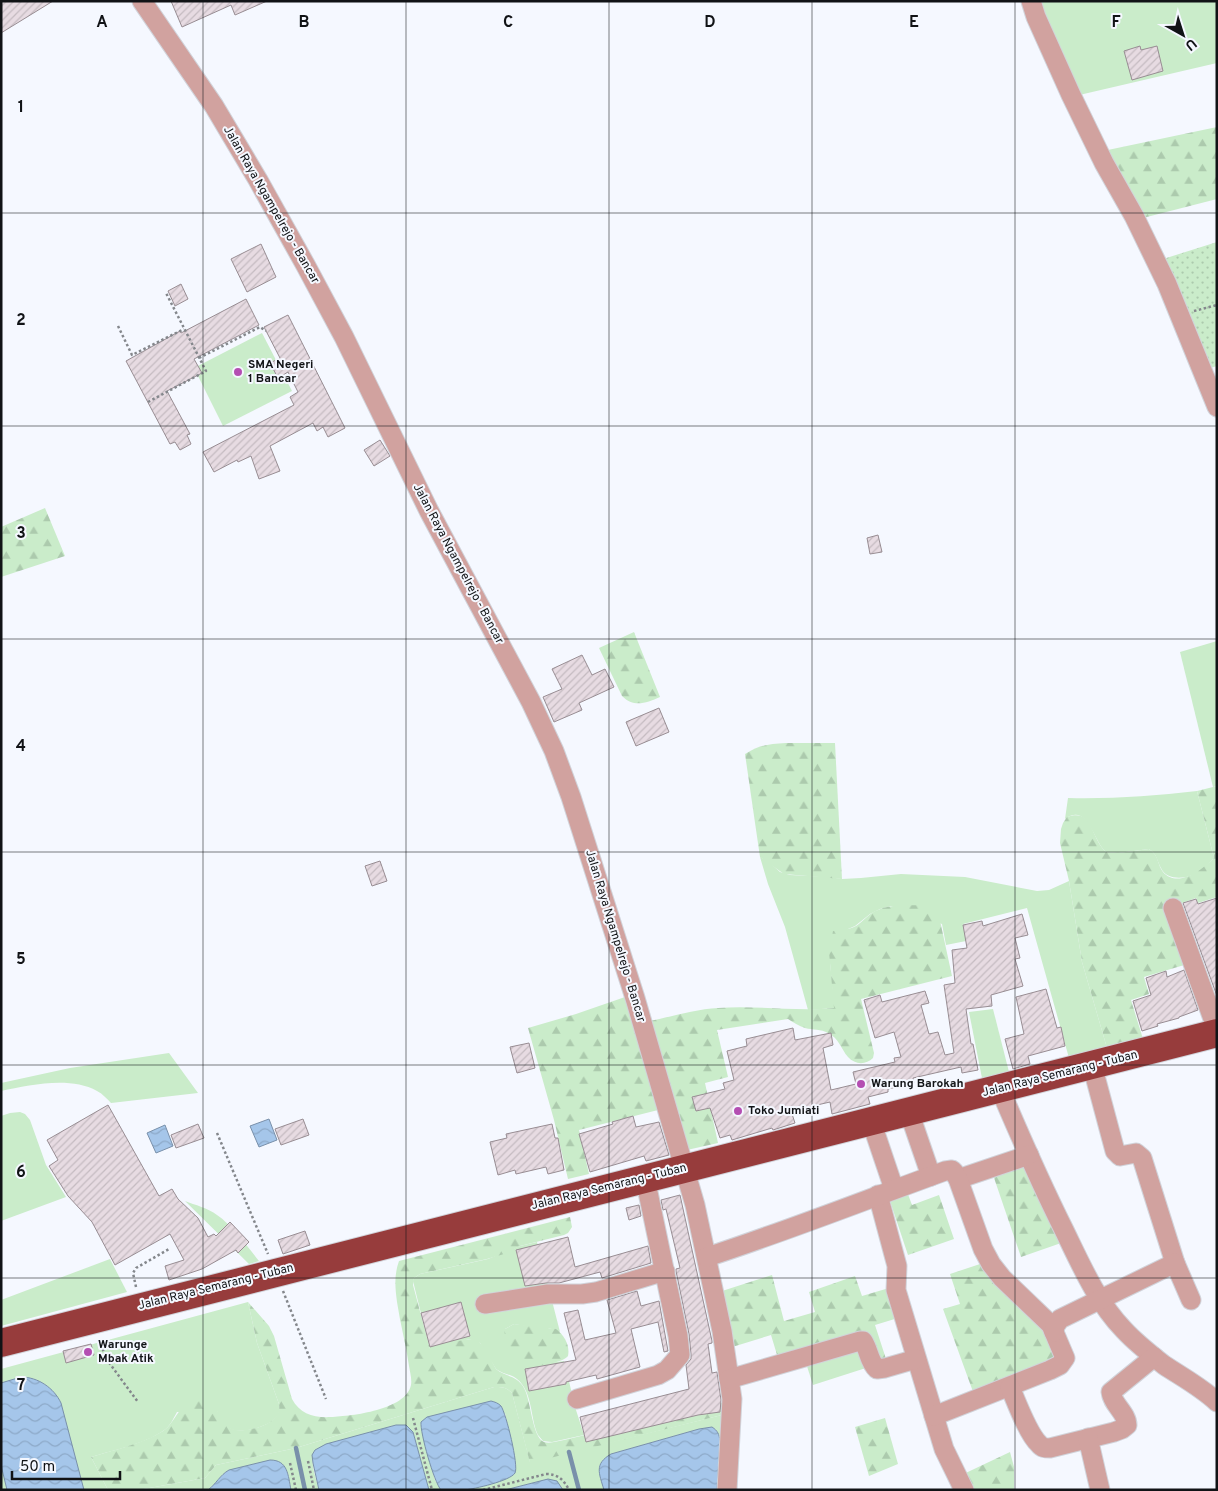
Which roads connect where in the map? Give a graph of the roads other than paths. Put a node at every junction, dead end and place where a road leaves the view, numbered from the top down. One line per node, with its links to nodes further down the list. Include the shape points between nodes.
1 (142, 1): 11 (street, Jalan Raya Ngampelrejo - Bancar, via 214,106 306,266 429,511 539,718 571,797 635,998)
2 (1031, 1): 3 (street, via 1071,95 1166,284)
3 (1217, 406)
4 (1173, 908): 5 (street)
5 (1217, 1032): 6 (highway, Jalan Raya Semarang - Tuban)
6 (1092, 1065): 7 (highway, Jalan Raya Semarang - Tuban); 17 (street, via 1115,1151 1120,1156 1136,1153 1142,1158)
7 (1000, 1089): 8 (highway, Jalan Raya Semarang - Tuban); 10 (street)
8 (909, 1112): 9 (highway, Jalan Raya Semarang - Tuban); 12 (street)
9 (871, 1122): 11 (highway, Jalan Raya Semarang - Tuban); 15 (street)
10 (1029, 1156): 14 (street); 19 (street)
11 (684, 1168): 13 (highway, Jalan Raya Semarang - Tuban); 16 (street, Jalan Raya Ngampelrejo - Bancar)
12 (931, 1176): 14 (street, via 952,1170); 15 (street)
13 (645, 1178): 18 (street); 23 (highway, Jalan Raya Semarang - Tuban)
14 (958, 1180): 22 (street, via 991,1264)
15 (886, 1192): 16 (street, via 803,1225); 25 (street, via 897,1266 896,1290)
16 (707, 1257): 26 (street, Jalan Raya Ngampelrejo - Bancar)
17 (1176, 1263): 19 (street); 20 (street)
18 (665, 1271): 21 (street, via 596,1292 548,1294); 28 (street, via 680,1356 658,1375)
19 (1100, 1299): 22 (street, via 1060,1319); 24 (street, via 1123,1329)
20 (1192, 1300)
21 (485, 1304)
22 (1054, 1332): 27 (street, via 1064,1354 1064,1362)
23 (1, 1342)
24 (1154, 1357): 29 (street); 31 (street, via 1111,1392 1127,1420 1127,1426)
25 (916, 1359): 26 (street, via 878,1369 865,1343 860,1341); 30 (street)
26 (729, 1379): 32 (street, Jalan Raya Ngampelrejo - Bancar, via 732,1414)
27 (1010, 1387): 30 (street); 31 (street, via 1042,1447 1050,1448)
28 (577, 1399)
29 (1217, 1402)
30 (934, 1416): 33 (street, via 944,1449)
31 (1088, 1438): 34 (street)
32 (727, 1490)
33 (964, 1490)
34 (1100, 1490)

